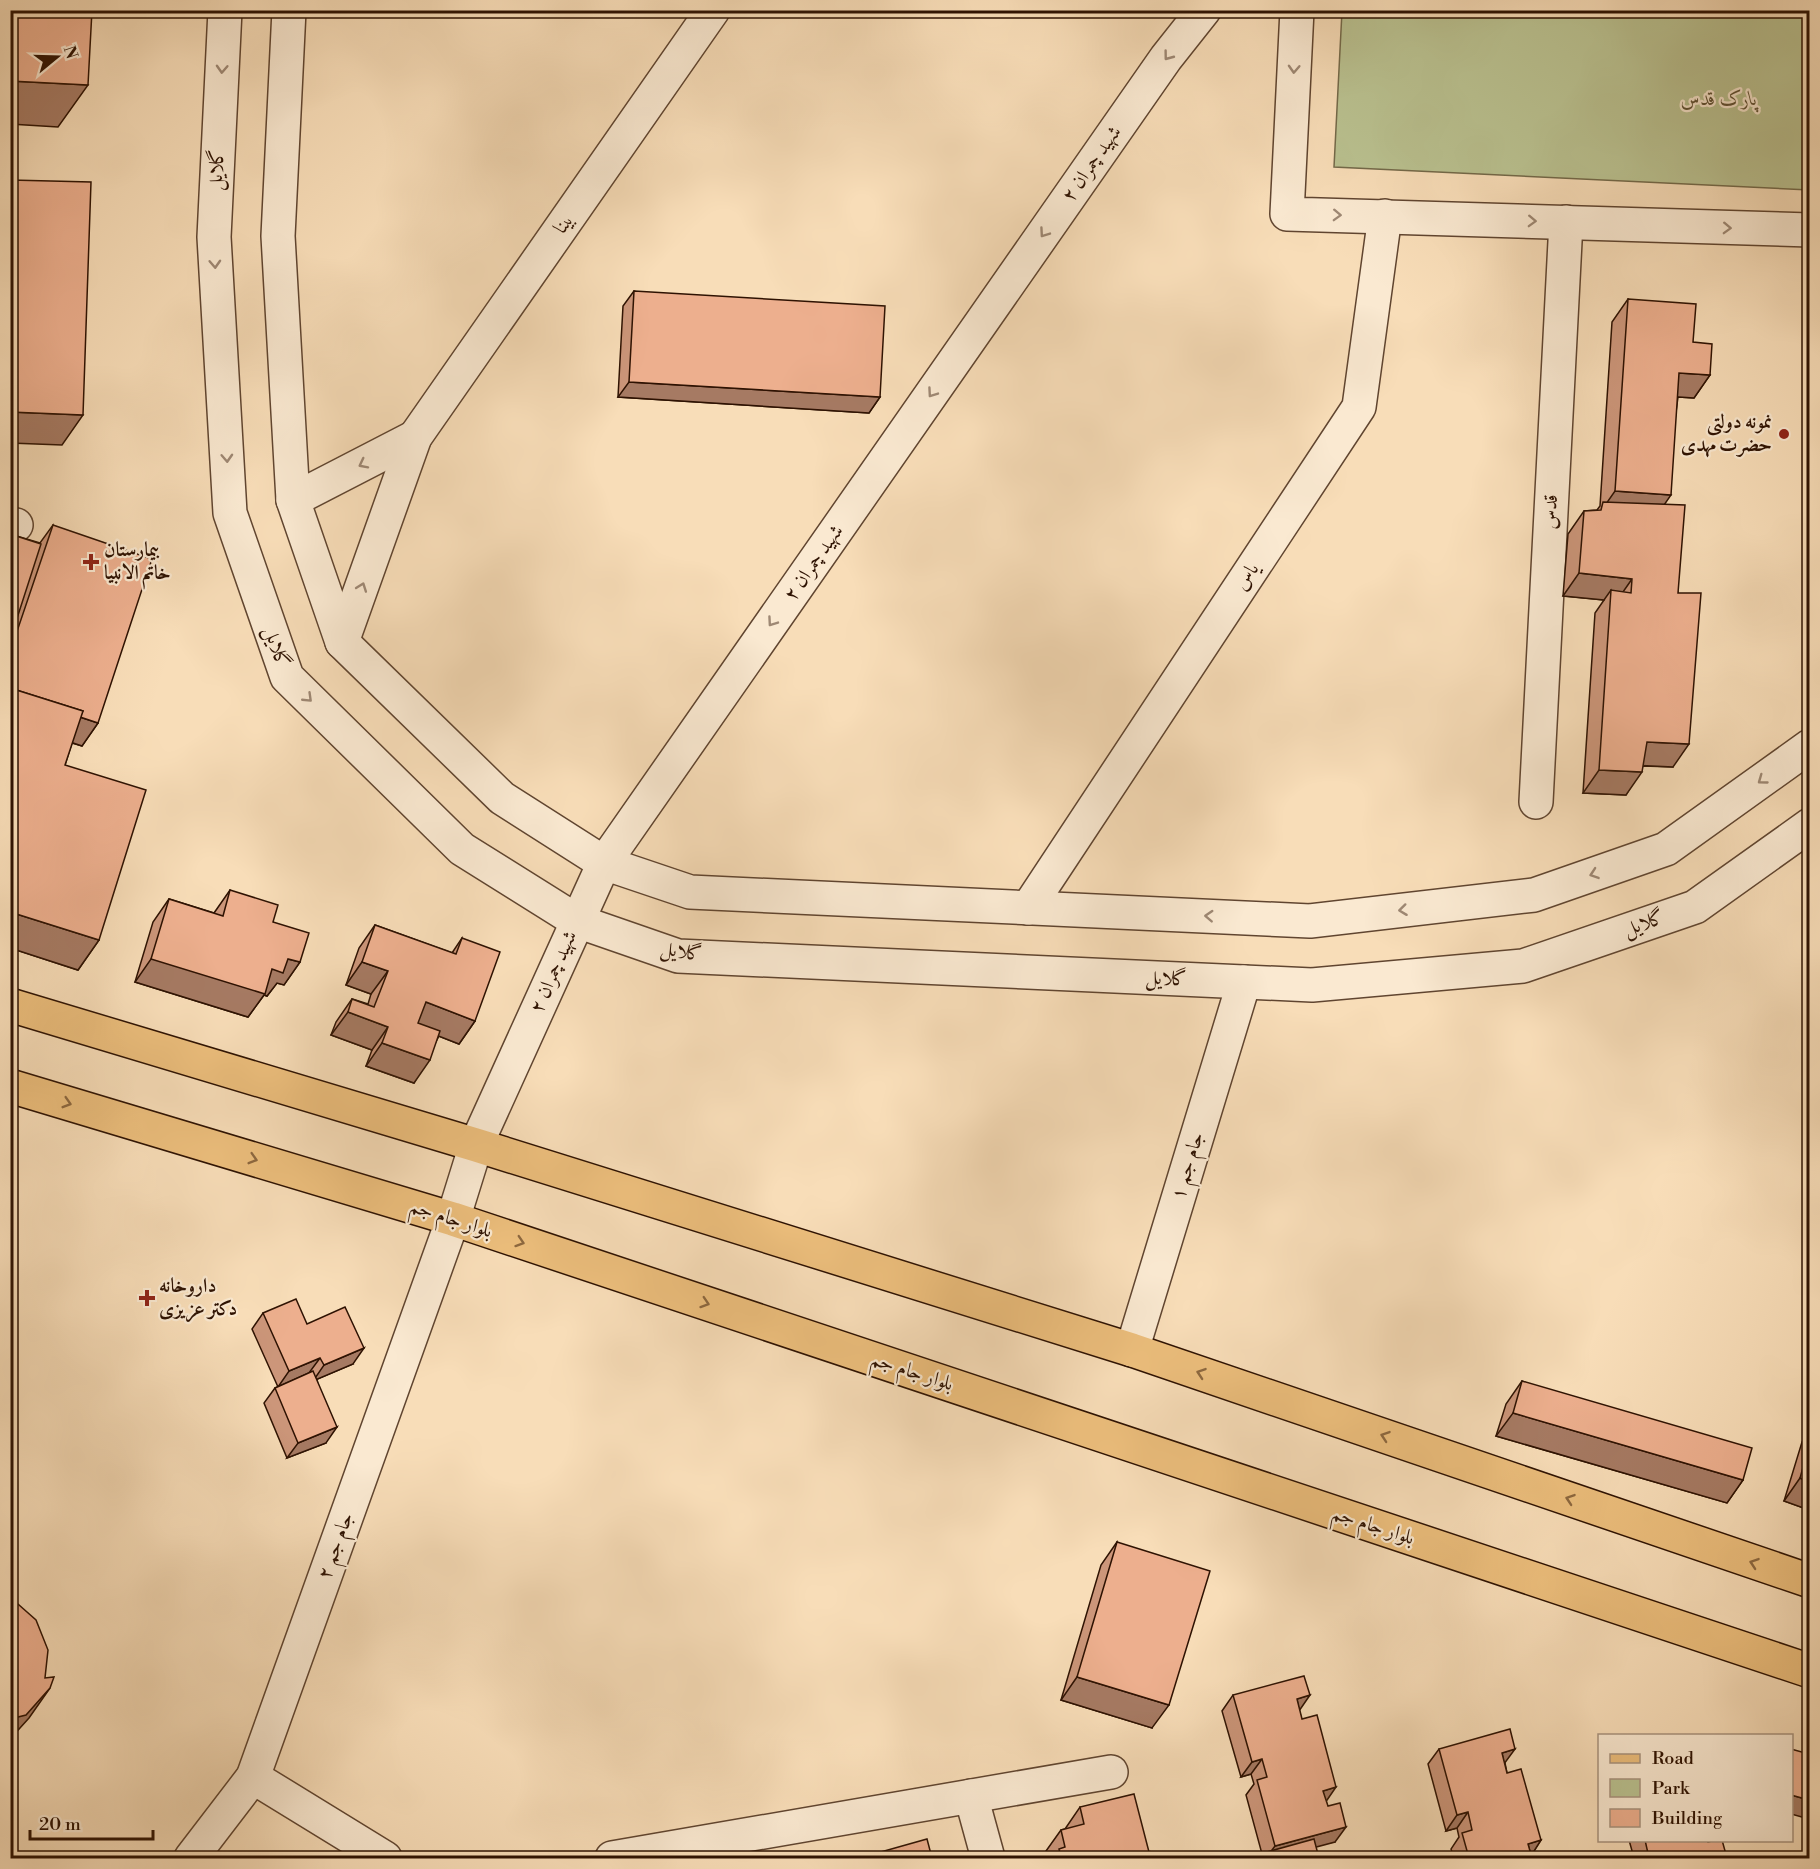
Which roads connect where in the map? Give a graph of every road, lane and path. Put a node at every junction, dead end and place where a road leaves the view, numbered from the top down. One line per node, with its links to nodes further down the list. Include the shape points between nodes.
1 (225, 10): 17 (street, گلایل, one-way to 17, via 214,237 230,513 287,677 462,849)
2 (289, 10): 10 (street, via 278,236)
3 (713, 10): 9 (street, بینا)
4 (1204, 10): 15 (street, شهید چمران ۲, one-way to 15)
5 (1297, 10): 6 (street, one-way to 6, via 1287,214)
6 (1385, 216): 7 (street, one-way to 7); 16 (street, یاس, via 1359,407)
7 (1566, 222): 8 (street, one-way to 8); 13 (street, قدس)
8 (1809, 230)
9 (416, 437): 10 (street, one-way to 10); 11 (street, one-way to 9)
10 (294, 500): 11 (street)
11 (342, 642): 15 (street, via 502,798)
12 (1809, 746): 16 (street, one-way to 16, via 1666,849 1534,895 1311,921)
13 (1536, 802)
14 (1809, 825): 18 (street, گلایل, via 1695,907 1523,966 1312,986)
15 (604, 862): 16 (street, via 690,892); 17 (street, شهید چمران ۲)
16 (1028, 908)
17 (576, 921): 18 (street, گلایل, via 678,956); 21 (street, شهید چمران ۲)
18 (1244, 982): 23 (street, جام جم ۱)
19 (10, 1005): 21 (main road)
20 (10, 1086): 22 (main road, بلوار جام جم, one-way to 22)
21 (476, 1145): 22 (street, شهید چمران ۲); 23 (main road)
22 (453, 1219): 25 (main road, بلوار جام جم, one-way to 25); 27 (street, جام جم ۲)
23 (1132, 1350): 24 (main road, one-way to 23)
24 (1809, 1581)
25 (1809, 1671)
26 (1111, 1772): 28 (street)
27 (253, 1777): 29 (street, جام جم ۲); 30 (street)
28 (971, 1796): 31 (street); 32 (street)
29 (191, 1858)
30 (385, 1858)
31 (612, 1858)
32 (988, 1858)

